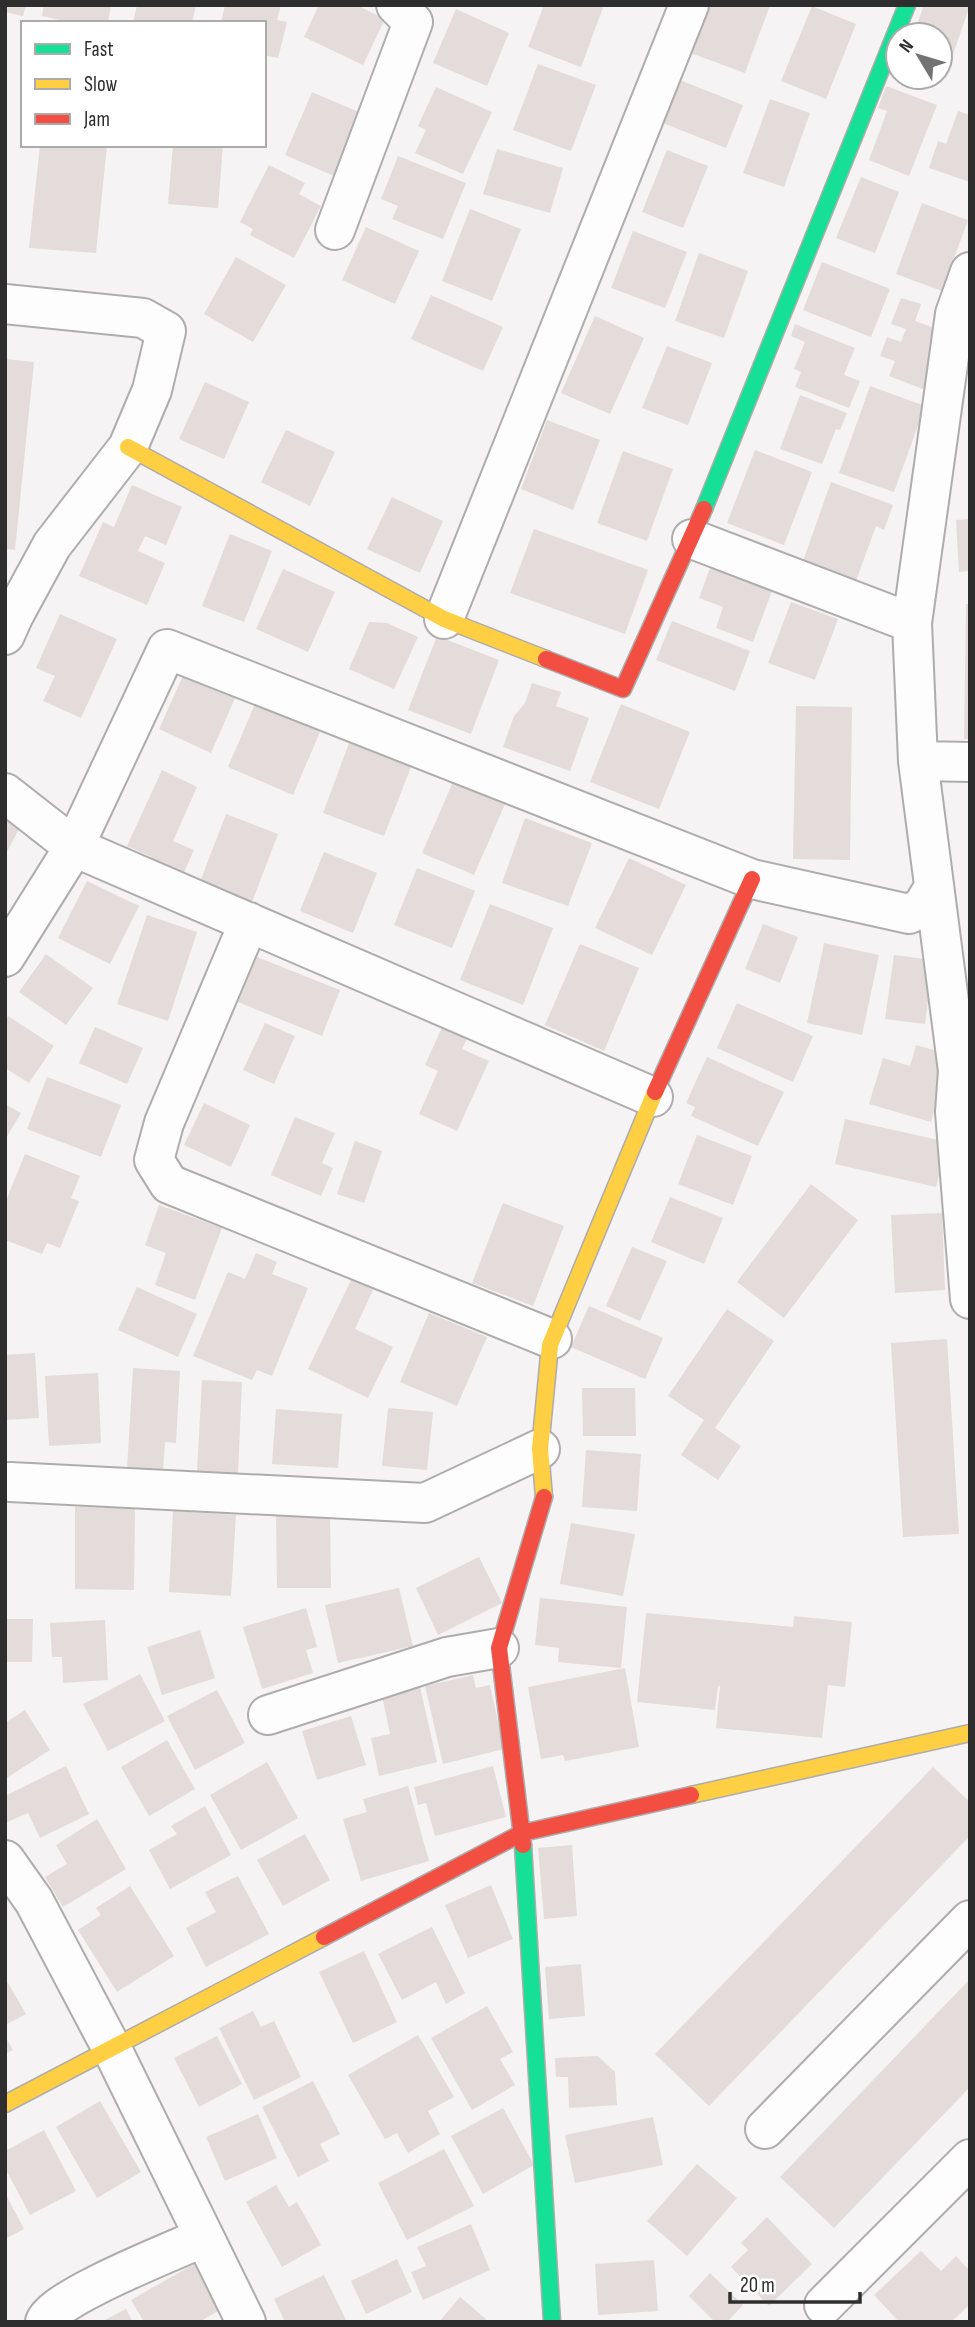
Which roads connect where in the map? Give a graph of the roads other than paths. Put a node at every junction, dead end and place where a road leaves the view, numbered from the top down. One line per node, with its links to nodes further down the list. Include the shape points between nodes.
1 (397, 5): 4 (street, via 413,22)
2 (689, 5): 9 (street)
3 (907, 5): 8 (street)
4 (335, 230)
5 (970, 272): 10 (street, via 955,314)
6 (5, 304): 7 (street, via 144,318 166,331 152,390)
7 (128, 447): 9 (street); 11 (street, via 52,544)
8 (692, 539): 9 (street, via 623,689); 10 (street)
9 (444, 620)
10 (912, 623): 12 (street)
11 (5, 635)
12 (918, 761): 13 (street); 17 (street)
13 (970, 762)
14 (5, 793): 15 (street)
15 (74, 846): 16 (street, via 167,649); 18 (street); 19 (street)
16 (752, 879): 17 (street, via 909,914 922,907); 21 (street)
17 (933, 889): 20 (street)
18 (249, 922): 21 (street); 23 (street, via 164,1123 154,1160 169,1184)
19 (5, 957)
20 (964, 1071): 22 (street, via 955,1112)
21 (653, 1097): 23 (street)
22 (970, 1299)
23 (552, 1339): 24 (street)
24 (540, 1450): 25 (street, via 425,1503); 26 (street, via 545,1493)
25 (10, 1482)
26 (499, 1648): 27 (street, via 447,1657); 29 (street)
27 (268, 1715)
28 (970, 1733): 29 (street)
29 (522, 1833): 32 (street); 40 (street)
30 (5, 1860): 32 (street, via 34,1901)
31 (970, 1920): 34 (street)
32 (111, 2047): 33 (street); 36 (street)
33 (5, 2104)
34 (765, 2129)
35 (970, 2159): 37 (street)
36 (204, 2237): 38 (street, via 73,2297); 39 (street)
37 (824, 2305)
38 (45, 2322)
39 (246, 2322)
40 (552, 2322)

